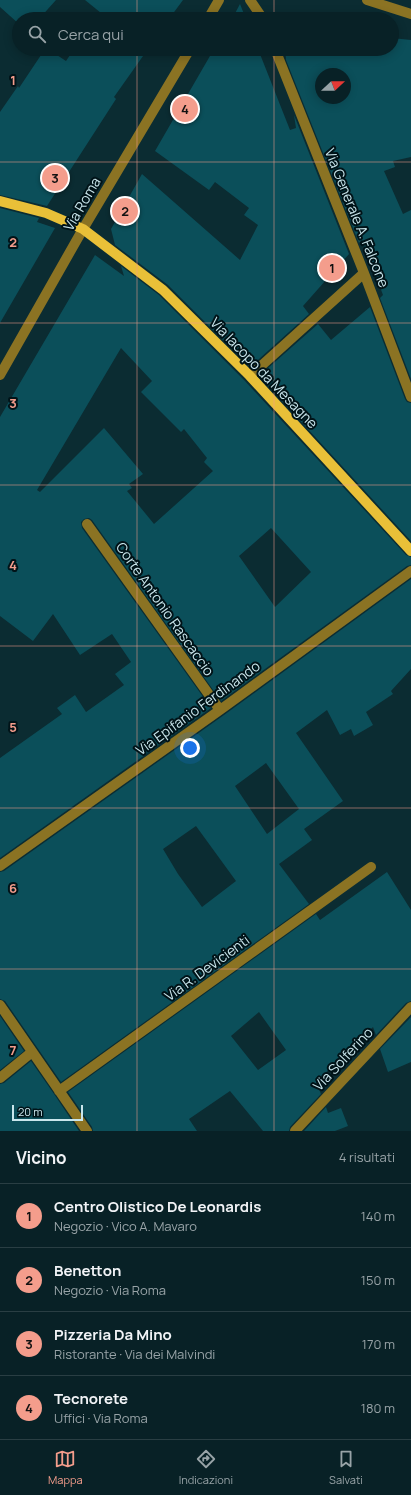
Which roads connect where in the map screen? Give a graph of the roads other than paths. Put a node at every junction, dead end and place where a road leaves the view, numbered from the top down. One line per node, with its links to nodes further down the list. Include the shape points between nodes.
1 (219, 0): 4 (street)
2 (250, 0): 5 (street)
3 (368, 0): 6 (street)
4 (212, 12)
5 (258, 12)
6 (411, 14)
7 (186, 56): 10 (street, Via Roma)
8 (278, 56): 11 (street, Via Generale A. Falcone)
9 (0, 201): 10 (main road, Via Iacopo da Mesagne, via 46,213)
10 (83, 230): 12 (street, Via Roma); 13 (main road, Via Iacopo da Mesagne, via 163,290)
11 (364, 273): 13 (street); 14 (street, Via Generale A. Falcone)
12 (0, 375)
13 (250, 376): 16 (main road, Via Iacopo da Mesagne)
14 (411, 397)
15 (87, 524): 18 (street, Corte Antonio Rascaccio)
16 (411, 551)
17 (411, 571): 18 (street, Via Epifanio Ferdinando)
18 (220, 710): 19 (street, Via Epifanio Ferdinando)
19 (0, 866)
20 (371, 867): 25 (street, Via R. Devicienti)
21 (0, 1005): 23 (street)
22 (411, 1007): 27 (street, Via Solferino)
23 (32, 1052): 24 (street); 25 (street)
24 (0, 1078)
25 (59, 1091): 26 (street)
26 (87, 1131)
27 (295, 1131)

